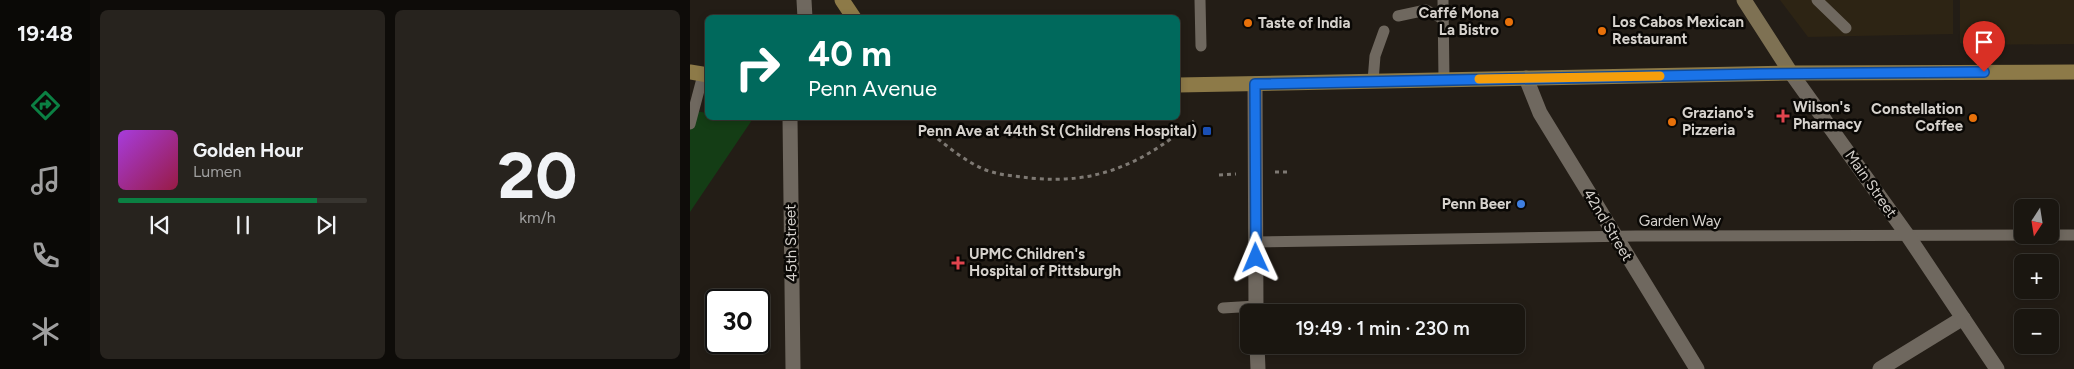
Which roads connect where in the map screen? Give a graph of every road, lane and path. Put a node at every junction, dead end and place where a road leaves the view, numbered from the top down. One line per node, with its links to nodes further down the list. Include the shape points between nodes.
1 (804, 0): 7 (street)
2 (842, 0): 8 (main road)
3 (1200, 0): 13 (lane)
4 (1443, 0): 10 (lane)
5 (1744, 0): 15 (main road, Main Street)
6 (1817, 0): 11 (lane)
7 (805, 15)
8 (852, 15)
9 (1398, 16): 10 (lane, via 1426,10)
10 (1443, 19): 18 (lane)
11 (1846, 28)
12 (1384, 31): 19 (lane, via 1375,56)
13 (1201, 46)
14 (2074, 72): 15 (main road)
15 (1791, 73): 17 (main road); 28 (street, Main Street)
16 (700, 74): 24 (lane)
17 (1526, 78): 18 (main road); 27 (street, 42nd Street, via 1540,113)
18 (1444, 80): 19 (main road)
19 (1373, 81): 20 (main road)
20 (1255, 84): 21 (main road); 29 (street)
21 (1180, 85)
22 (790, 120): 35 (street, 45th Street)
23 (1194, 121): 25 (path, via 1168,142 1117,170 1065,180 1006,175 982,168)
24 (690, 124)
25 (919, 124)
26 (2074, 235): 28 (lane, Garden Way)
27 (1614, 236): 28 (lane, Garden Way); 29 (lane, Garden Way); 37 (street, 42nd Street)
28 (1908, 236): 33 (street, Main Street)
29 (1255, 242): 30 (street)
30 (1256, 304)
31 (1223, 308): 32 (lane)
32 (1240, 309)
33 (1962, 318): 38 (street); 39 (street, Main Street)
34 (1257, 354): 36 (street)
35 (793, 369)
36 (1258, 369)
37 (1697, 369)
38 (1880, 369)
39 (1997, 369)

